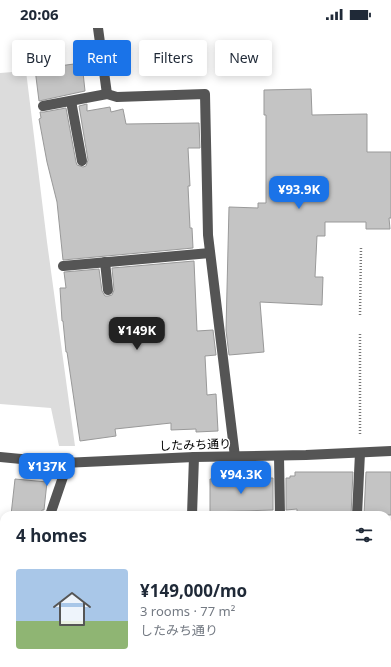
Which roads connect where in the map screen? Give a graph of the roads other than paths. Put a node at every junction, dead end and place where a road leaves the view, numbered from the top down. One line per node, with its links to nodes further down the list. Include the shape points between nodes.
1 (98, 28): 2 (street)
2 (107, 94): 3 (street); 6 (street, via 117,97 205,94)
3 (71, 100): 4 (street); 5 (street)
4 (43, 106)
5 (82, 161)
6 (210, 252): 7 (street); 15 (street)
7 (105, 262): 8 (street); 9 (street)
8 (63, 266)
9 (108, 290)
10 (391, 451): 11 (street, したみち通り)
11 (360, 453): 12 (street, したみち通り); 20 (street)
12 (279, 456): 15 (street, したみち通り); 19 (street)
13 (0, 457): 16 (street, したみち通り)
14 (194, 457): 15 (street, したみち通り); 16 (street, したみち通り); 18 (street)
15 (235, 457)
16 (63, 463): 17 (street, via 63,477)
17 (51, 511)
18 (192, 511)
19 (280, 511)
20 (357, 511)

